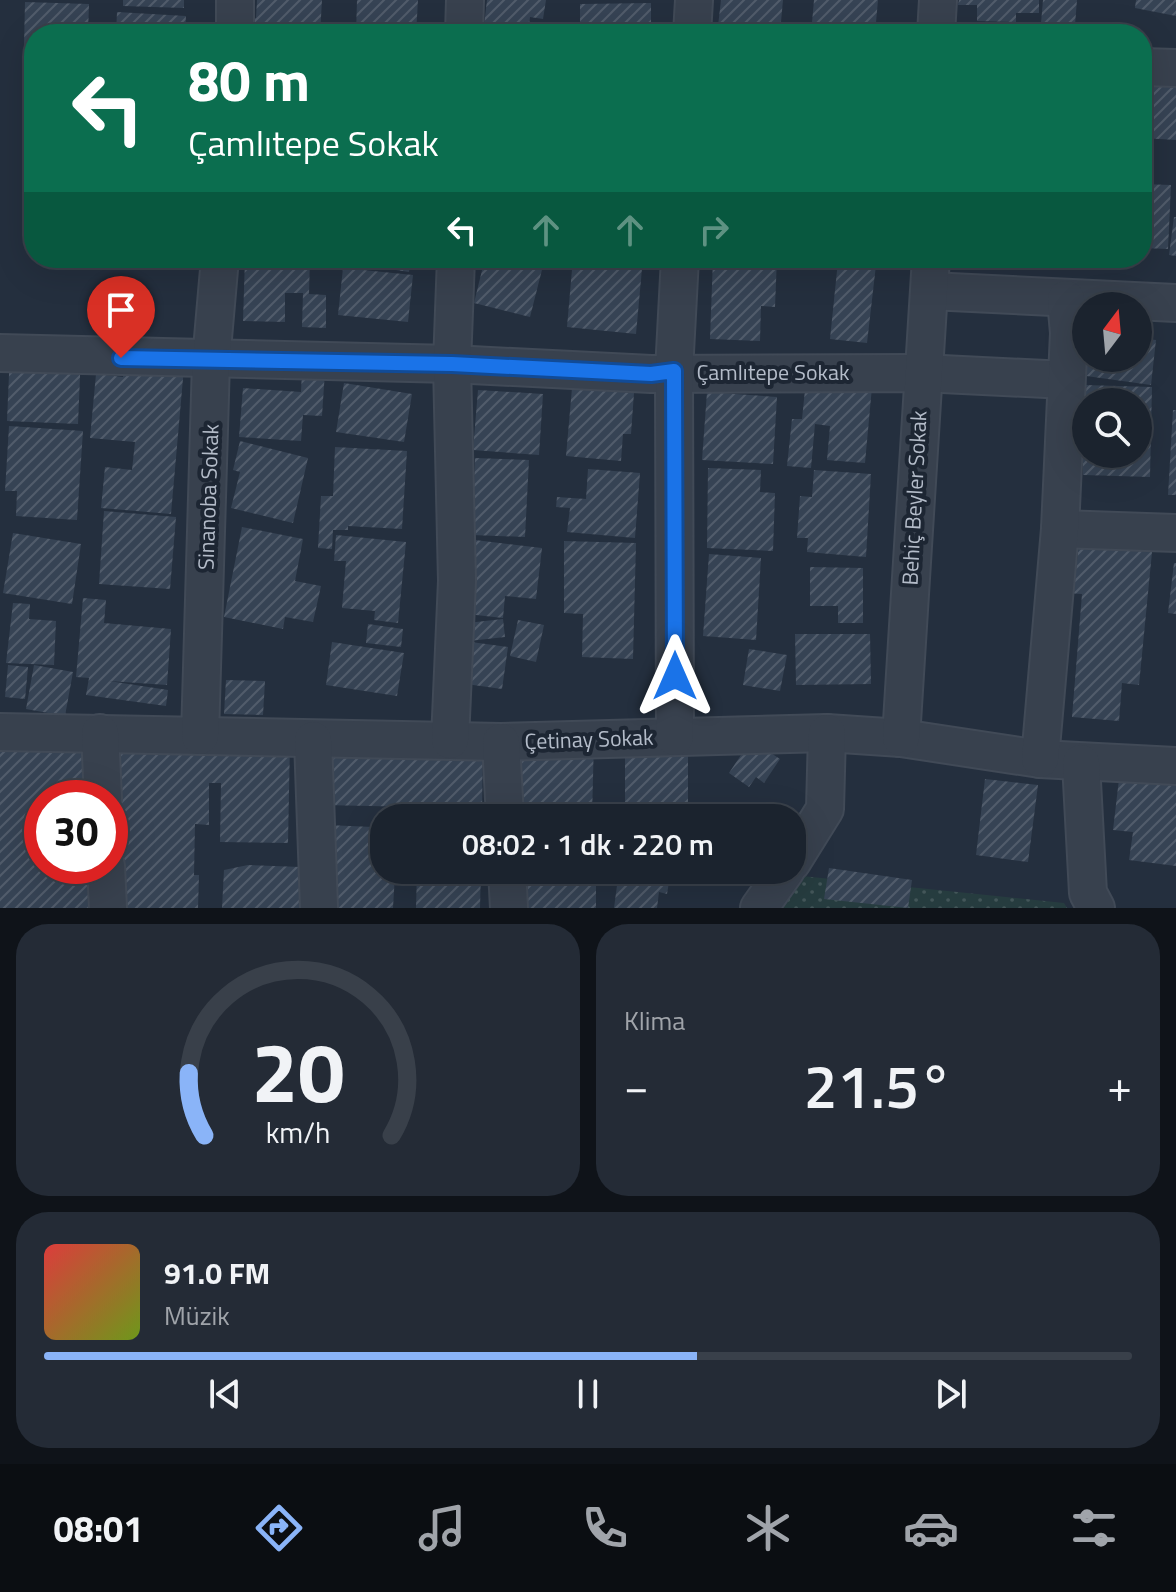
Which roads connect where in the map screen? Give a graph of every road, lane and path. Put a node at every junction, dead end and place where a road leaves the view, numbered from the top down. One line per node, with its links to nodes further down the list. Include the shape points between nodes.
1 (235, 0): 5 (street)
2 (465, 0): 6 (street)
3 (694, 0): 7 (street)
4 (938, 0): 8 (street)
5 (235, 24)
6 (464, 24)
7 (693, 24)
8 (937, 24)
9 (1152, 67): 10 (street)
10 (1176, 68)
11 (219, 268): 18 (street, Sinanoba Sokak)
12 (456, 268): 19 (street)
13 (679, 268): 20 (street)
14 (930, 274): 15 (street); 21 (street, Behiç Beyler Sokak)
15 (1066, 299): 16 (street); 22 (street)
16 (1176, 303)
17 (0, 353): 18 (street, Çamlıtepe Sokak)
18 (211, 361): 19 (street, Çamlıtepe Sokak); 28 (street, Sinanoba Sokak)
19 (452, 364): 20 (street, Çamlıtepe Sokak); 32 (street, via 457,581)
20 (674, 371): 21 (street, Çamlıtepe Sokak); 29 (street)
21 (922, 373): 22 (street, Çamlıtepe Sokak); 30 (street, Behiç Beyler Sokak)
22 (1066, 380): 23 (street)
23 (1060, 529): 24 (street); 34 (street)
24 (1176, 533)
25 (0, 732): 26 (street, Çetinay Sokak)
26 (100, 733): 28 (street, Çetinay Sokak); 37 (street)
27 (827, 733): 29 (street, Çetinay Sokak); 30 (street, Çetinay Sokak); 39 (street, via 825,809)
28 (200, 736): 31 (street, Çetinay Sokak)
29 (675, 737): 33 (street, Çetinay Sokak)
30 (901, 738): 34 (street, Çetinay Sokak)
31 (313, 740): 32 (street, Çetinay Sokak); 44 (street)
32 (450, 740): 33 (street, Çetinay Sokak)
33 (501, 742): 38 (street)
34 (1040, 759): 35 (street, Çetinay Sokak)
35 (1081, 763): 36 (street, Çetinay Sokak); 47 (street, via 1088,893)
36 (1176, 766)
37 (102, 780)
38 (504, 804)
39 (806, 840)
40 (107, 884): 43 (street)
41 (508, 884): 45 (street)
42 (776, 884): 46 (street)
43 (108, 908)
44 (319, 908)
45 (509, 908)
46 (759, 908)
47 (1096, 908)

